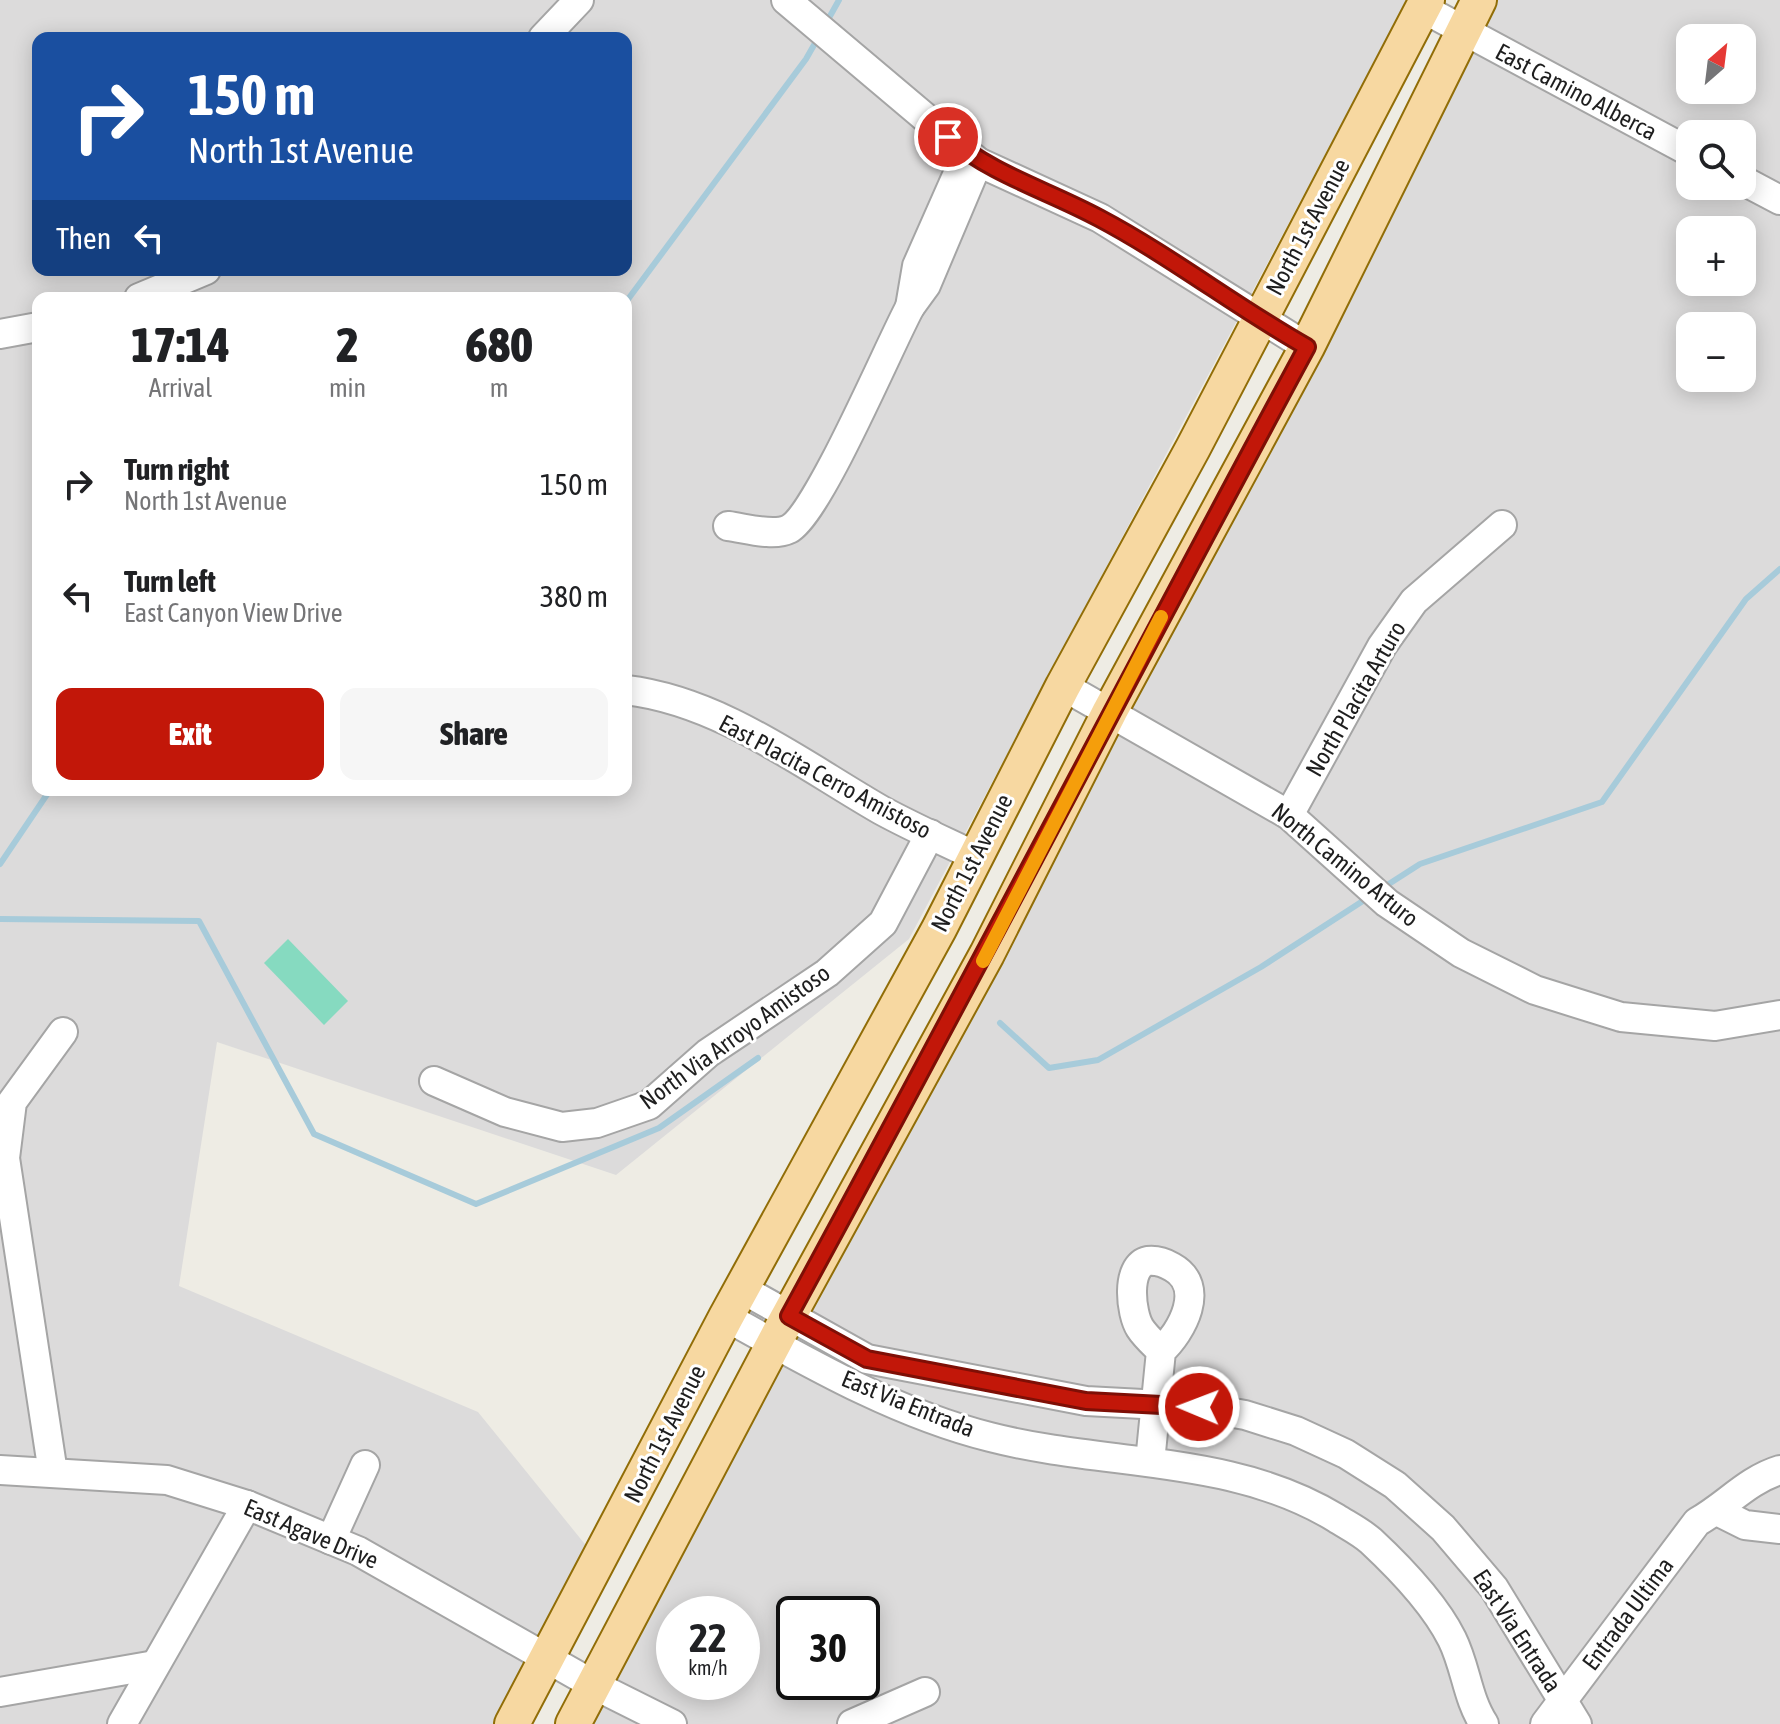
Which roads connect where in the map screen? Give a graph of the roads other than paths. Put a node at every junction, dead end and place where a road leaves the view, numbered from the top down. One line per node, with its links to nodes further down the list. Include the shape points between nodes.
1 (579, 0): 6 (street)
2 (786, 0): 8 (street)
3 (1479, 0): 5 (main road, North 1st Avenue)
4 (1425, 4): 5 (street, East Camino Alberca); 13 (main road, North 1st Avenue)
5 (1462, 31): 7 (street, East Camino Alberca); 16 (main road, North 1st Avenue)
6 (549, 32)
7 (1676, 145)
8 (972, 158): 13 (street, via 1100,218); 18 (street, via 917,266 910,307 806,514 789,529 773,532)
9 (1756, 187): 10 (street)
10 (1780, 200)
11 (192, 276): 12 (street)
12 (153, 292)
13 (1259, 320): 16 (street); 19 (main road, North 1st Avenue)
14 (32, 328): 15 (street)
15 (0, 334)
16 (1307, 347): 21 (main road, North 1st Avenue)
17 (1502, 525): 22 (street, North Placita Arturo, via 1414,601 1382,646)
18 (728, 526)
19 (1063, 686): 21 (street, North Camino Arturo); 24 (main road, North 1st Avenue)
20 (632, 691): 23 (street, East Placita Cerro Amistoso, via 688,704 802,759)
21 (1110, 711): 22 (street, North Camino Arturo); 29 (main road, North 1st Avenue, via 987,954)
22 (1289, 815): 25 (street, North Camino Arturo, via 1387,903 1461,953 1535,990 1621,1017 1715,1026)
23 (930, 834): 24 (street, East Placita Cerro Amistoso); 27 (street, North Via Arroyo Amistoso, via 883,923 827,973 708,1053 649,1105 597,1123 562,1127 505,1112)
24 (975, 856): 28 (main road, North 1st Avenue)
25 (1780, 1015)
26 (63, 1032): 36 (street, via 12,1102 5,1158)
27 (434, 1081)
28 (734, 1303): 29 (street, East Via Entrada); 41 (main road, North 1st Avenue)
29 (782, 1330): 31 (street, East Via Entrada, via 867,1359 1086,1401); 32 (street, East Via Entrada, via 900,1404 988,1437); 43 (main road, North 1st Avenue)
30 (1161, 1351): 31 (street)
31 (1157, 1407): 32 (street); 46 (street, East Via Entrada, via 1214,1410 1283,1427 1346,1454 1395,1485 1443,1528 1494,1588)
32 (1150, 1462): 52 (street, East Via Entrada, via 1250,1479 1308,1501 1369,1539 1417,1589 1452,1640)
33 (365, 1465): 40 (street)
34 (0, 1470): 36 (street, East Agave Drive)
35 (1780, 1470): 38 (street, Entrada Ultima, via 1741,1489)
36 (53, 1473): 37 (street, East Agave Drive, via 167,1480)
37 (247, 1505): 40 (street, East Agave Drive); 42 (street)
38 (1717, 1511): 39 (street, via 1745,1525); 46 (street, Entrada Ultima, via 1697,1522)
39 (1780, 1529)
40 (331, 1540): 41 (street, East Agave Drive, via 434,1591)
41 (547, 1658): 43 (street, East Agave Drive); 48 (main road, North 1st Avenue)
42 (155, 1665): 44 (street); 47 (street)
43 (594, 1685): 49 (main road, North 1st Avenue); 50 (street, East Agave Drive)
44 (0, 1692)
45 (925, 1692): 51 (street)
46 (1561, 1717)
47 (122, 1724)
48 (512, 1724)
49 (573, 1724)
50 (672, 1724)
51 (852, 1724)
52 (1484, 1724)

